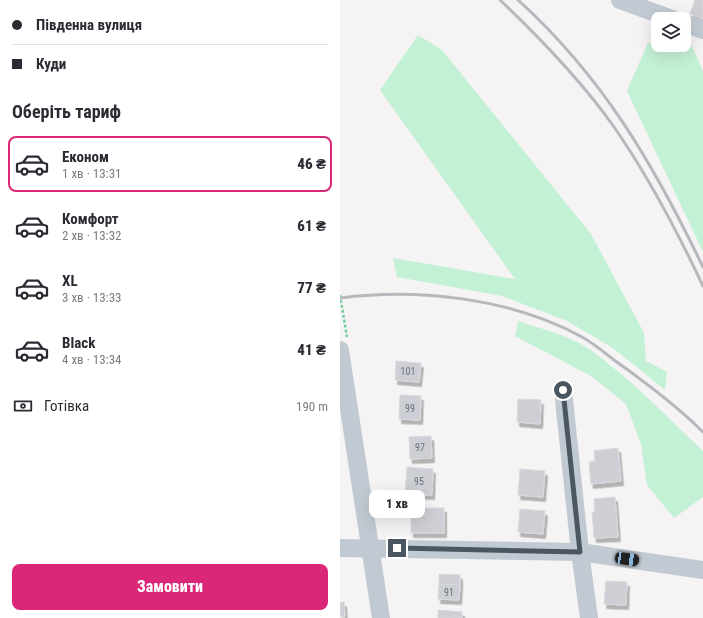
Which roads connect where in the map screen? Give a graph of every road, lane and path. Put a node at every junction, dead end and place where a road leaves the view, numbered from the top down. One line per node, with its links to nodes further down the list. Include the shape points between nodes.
1 (620, 0): 2 (street)
2 (658, 6)
3 (691, 26): 4 (street)
4 (703, 30)
5 (340, 295): 6 (path)
6 (344, 346): 9 (street)
7 (563, 390): 10 (street)
8 (340, 548): 9 (street)
9 (371, 548): 10 (street); 12 (street)
10 (580, 552): 11 (street); 13 (street)
11 (703, 570)
12 (382, 618)
13 (589, 618)

